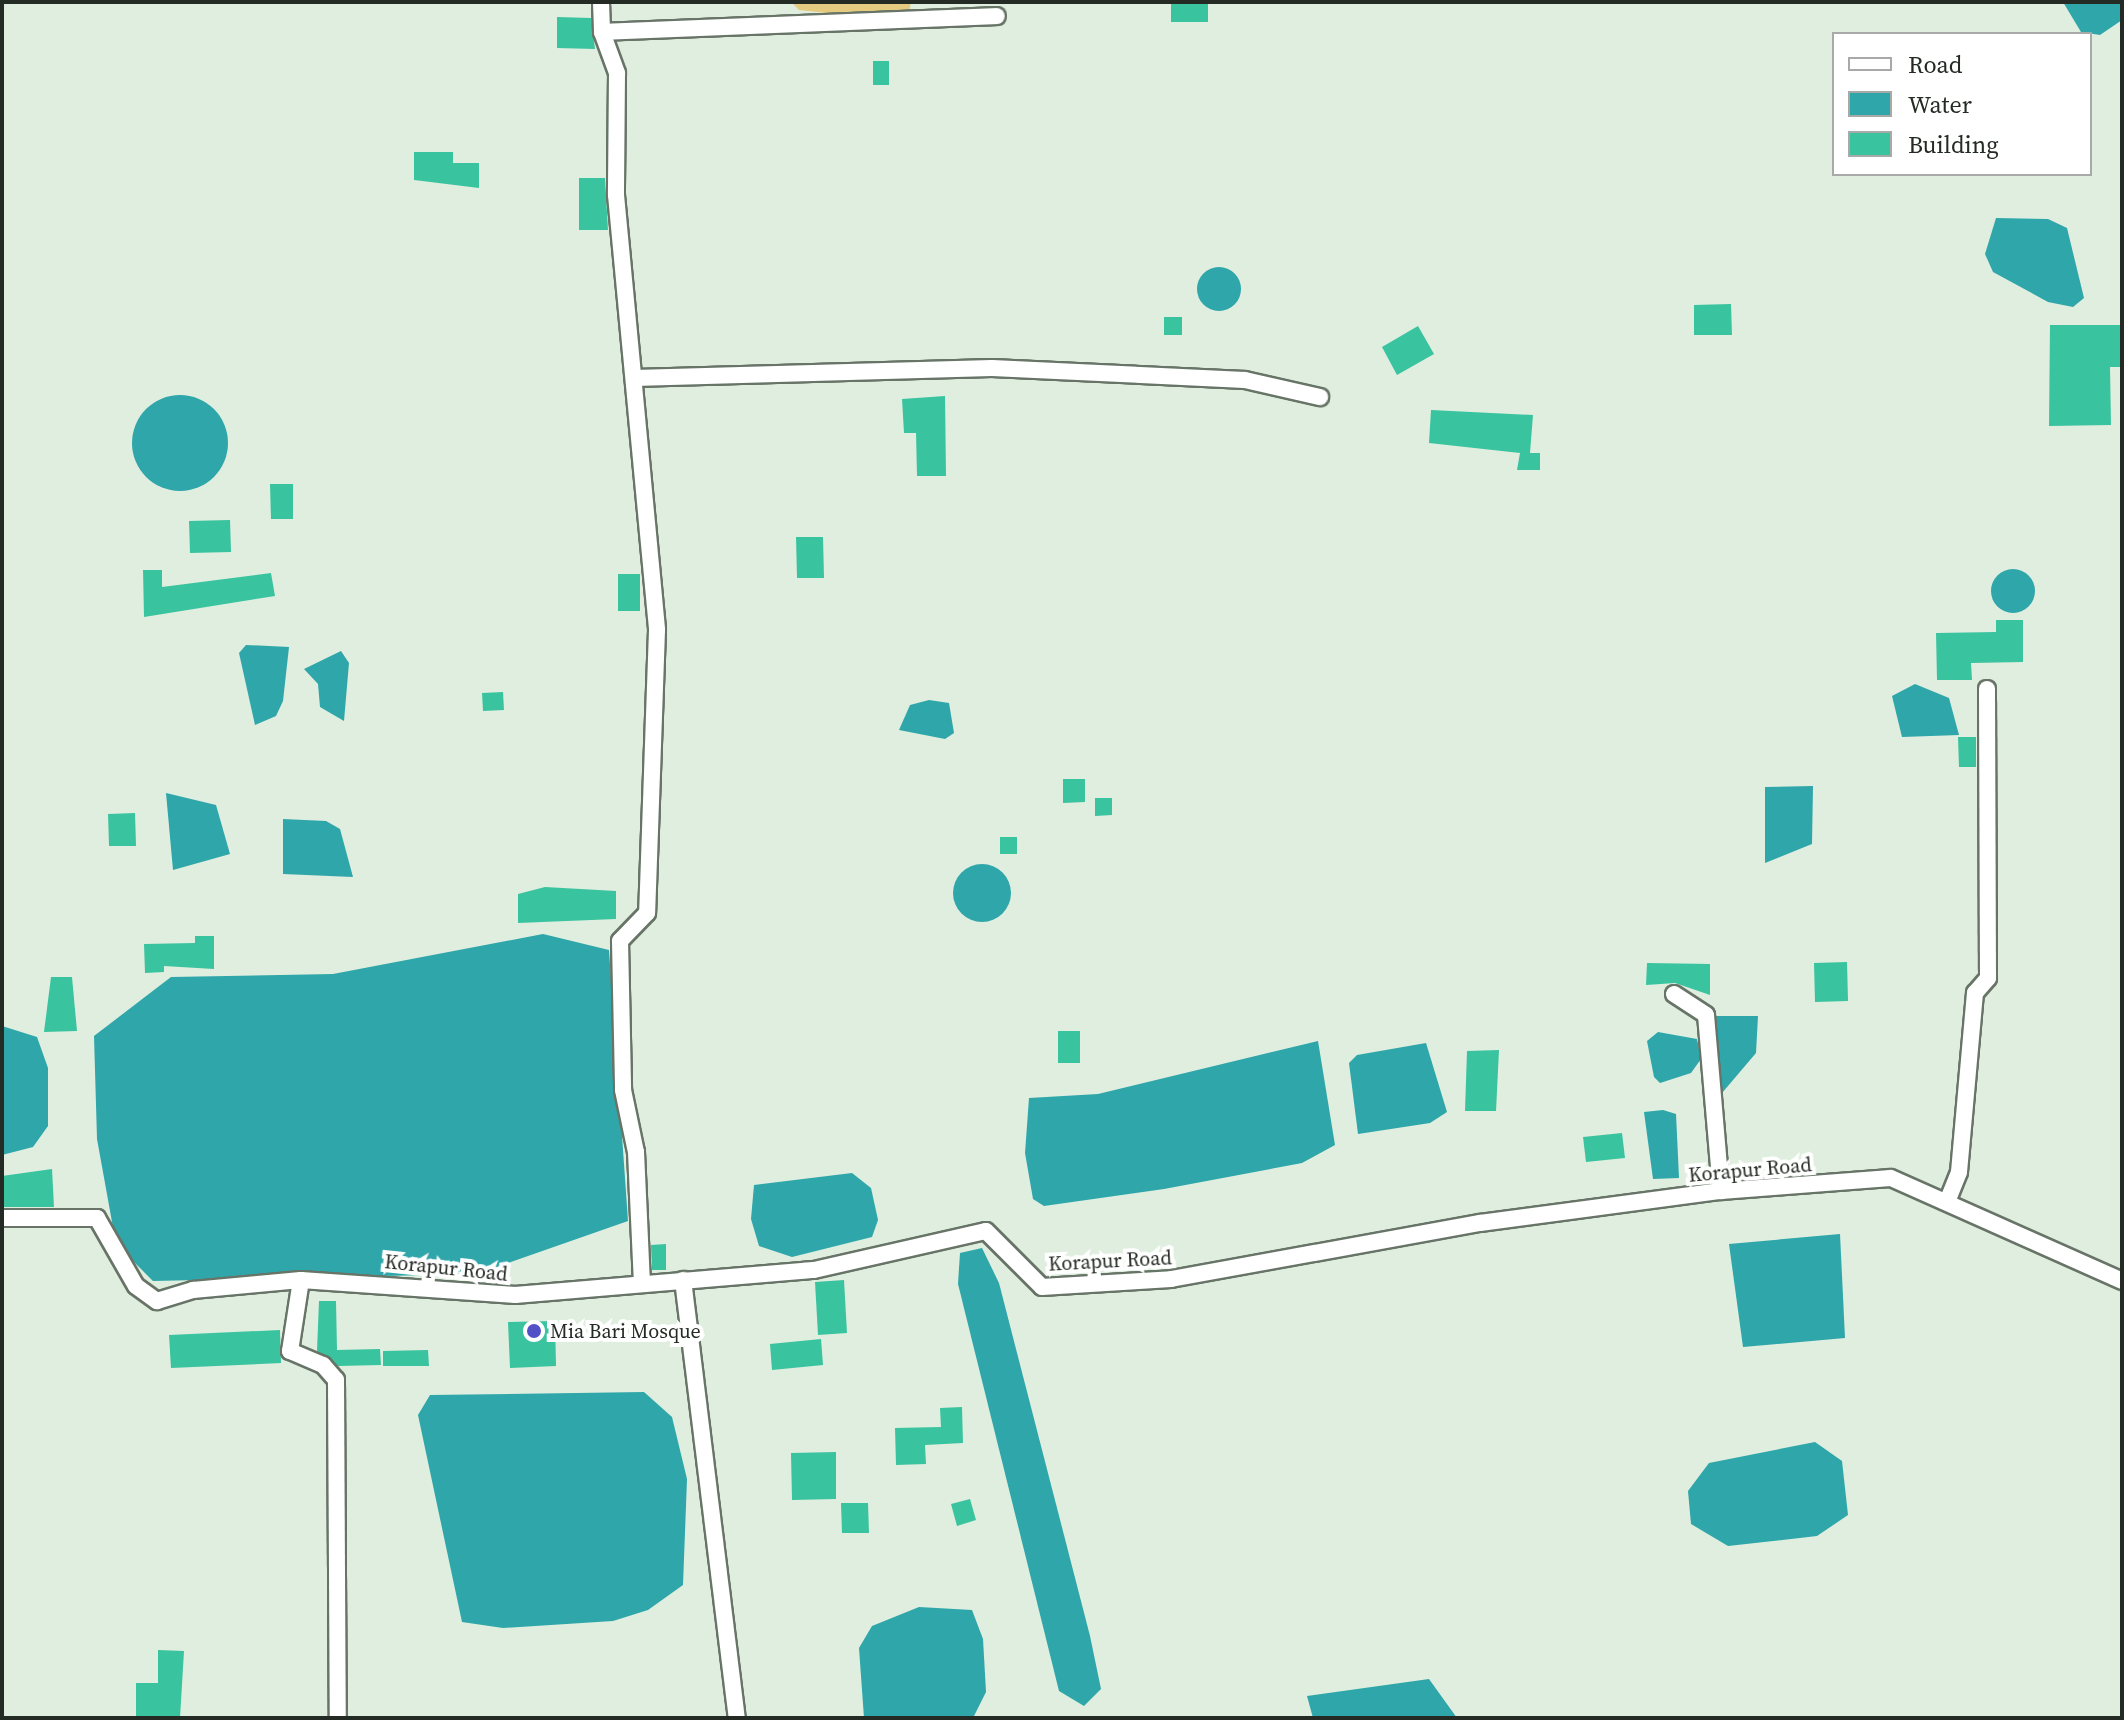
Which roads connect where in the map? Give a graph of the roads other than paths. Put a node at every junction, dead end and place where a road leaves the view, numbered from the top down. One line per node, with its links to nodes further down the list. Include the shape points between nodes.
1 (601, 2): 3 (street)
2 (997, 16): 3 (street)
3 (602, 32): 4 (street, via 617,73 616,195)
4 (634, 378): 5 (street, via 992,368 1245,380); 14 (street, via 657,630 647,913 620,941 623,1090 636,1152)
5 (1320, 397)
6 (1987, 689): 9 (street, via 1988,978 1975,993 1959,1172)
7 (1674, 994): 8 (street, via 1706,1015)
8 (1721, 1191): 9 (street, Korapur Road, via 1891,1178); 12 (street, Korapur Road, via 1480,1223 1171,1279 1042,1287 986,1231 814,1270)
9 (1947, 1202): 13 (street, Korapur Road)
10 (2, 1218): 11 (street, Korapur Road, via 97,1218 136,1286 157,1301 193,1290)
11 (301, 1280): 14 (street, Korapur Road, via 515,1295); 15 (street, via 290,1351 323,1365 336,1380)
12 (683, 1280): 14 (street, Korapur Road); 16 (street)
13 (2122, 1281)
14 (642, 1282)
15 (338, 1718)
16 (737, 1718)

